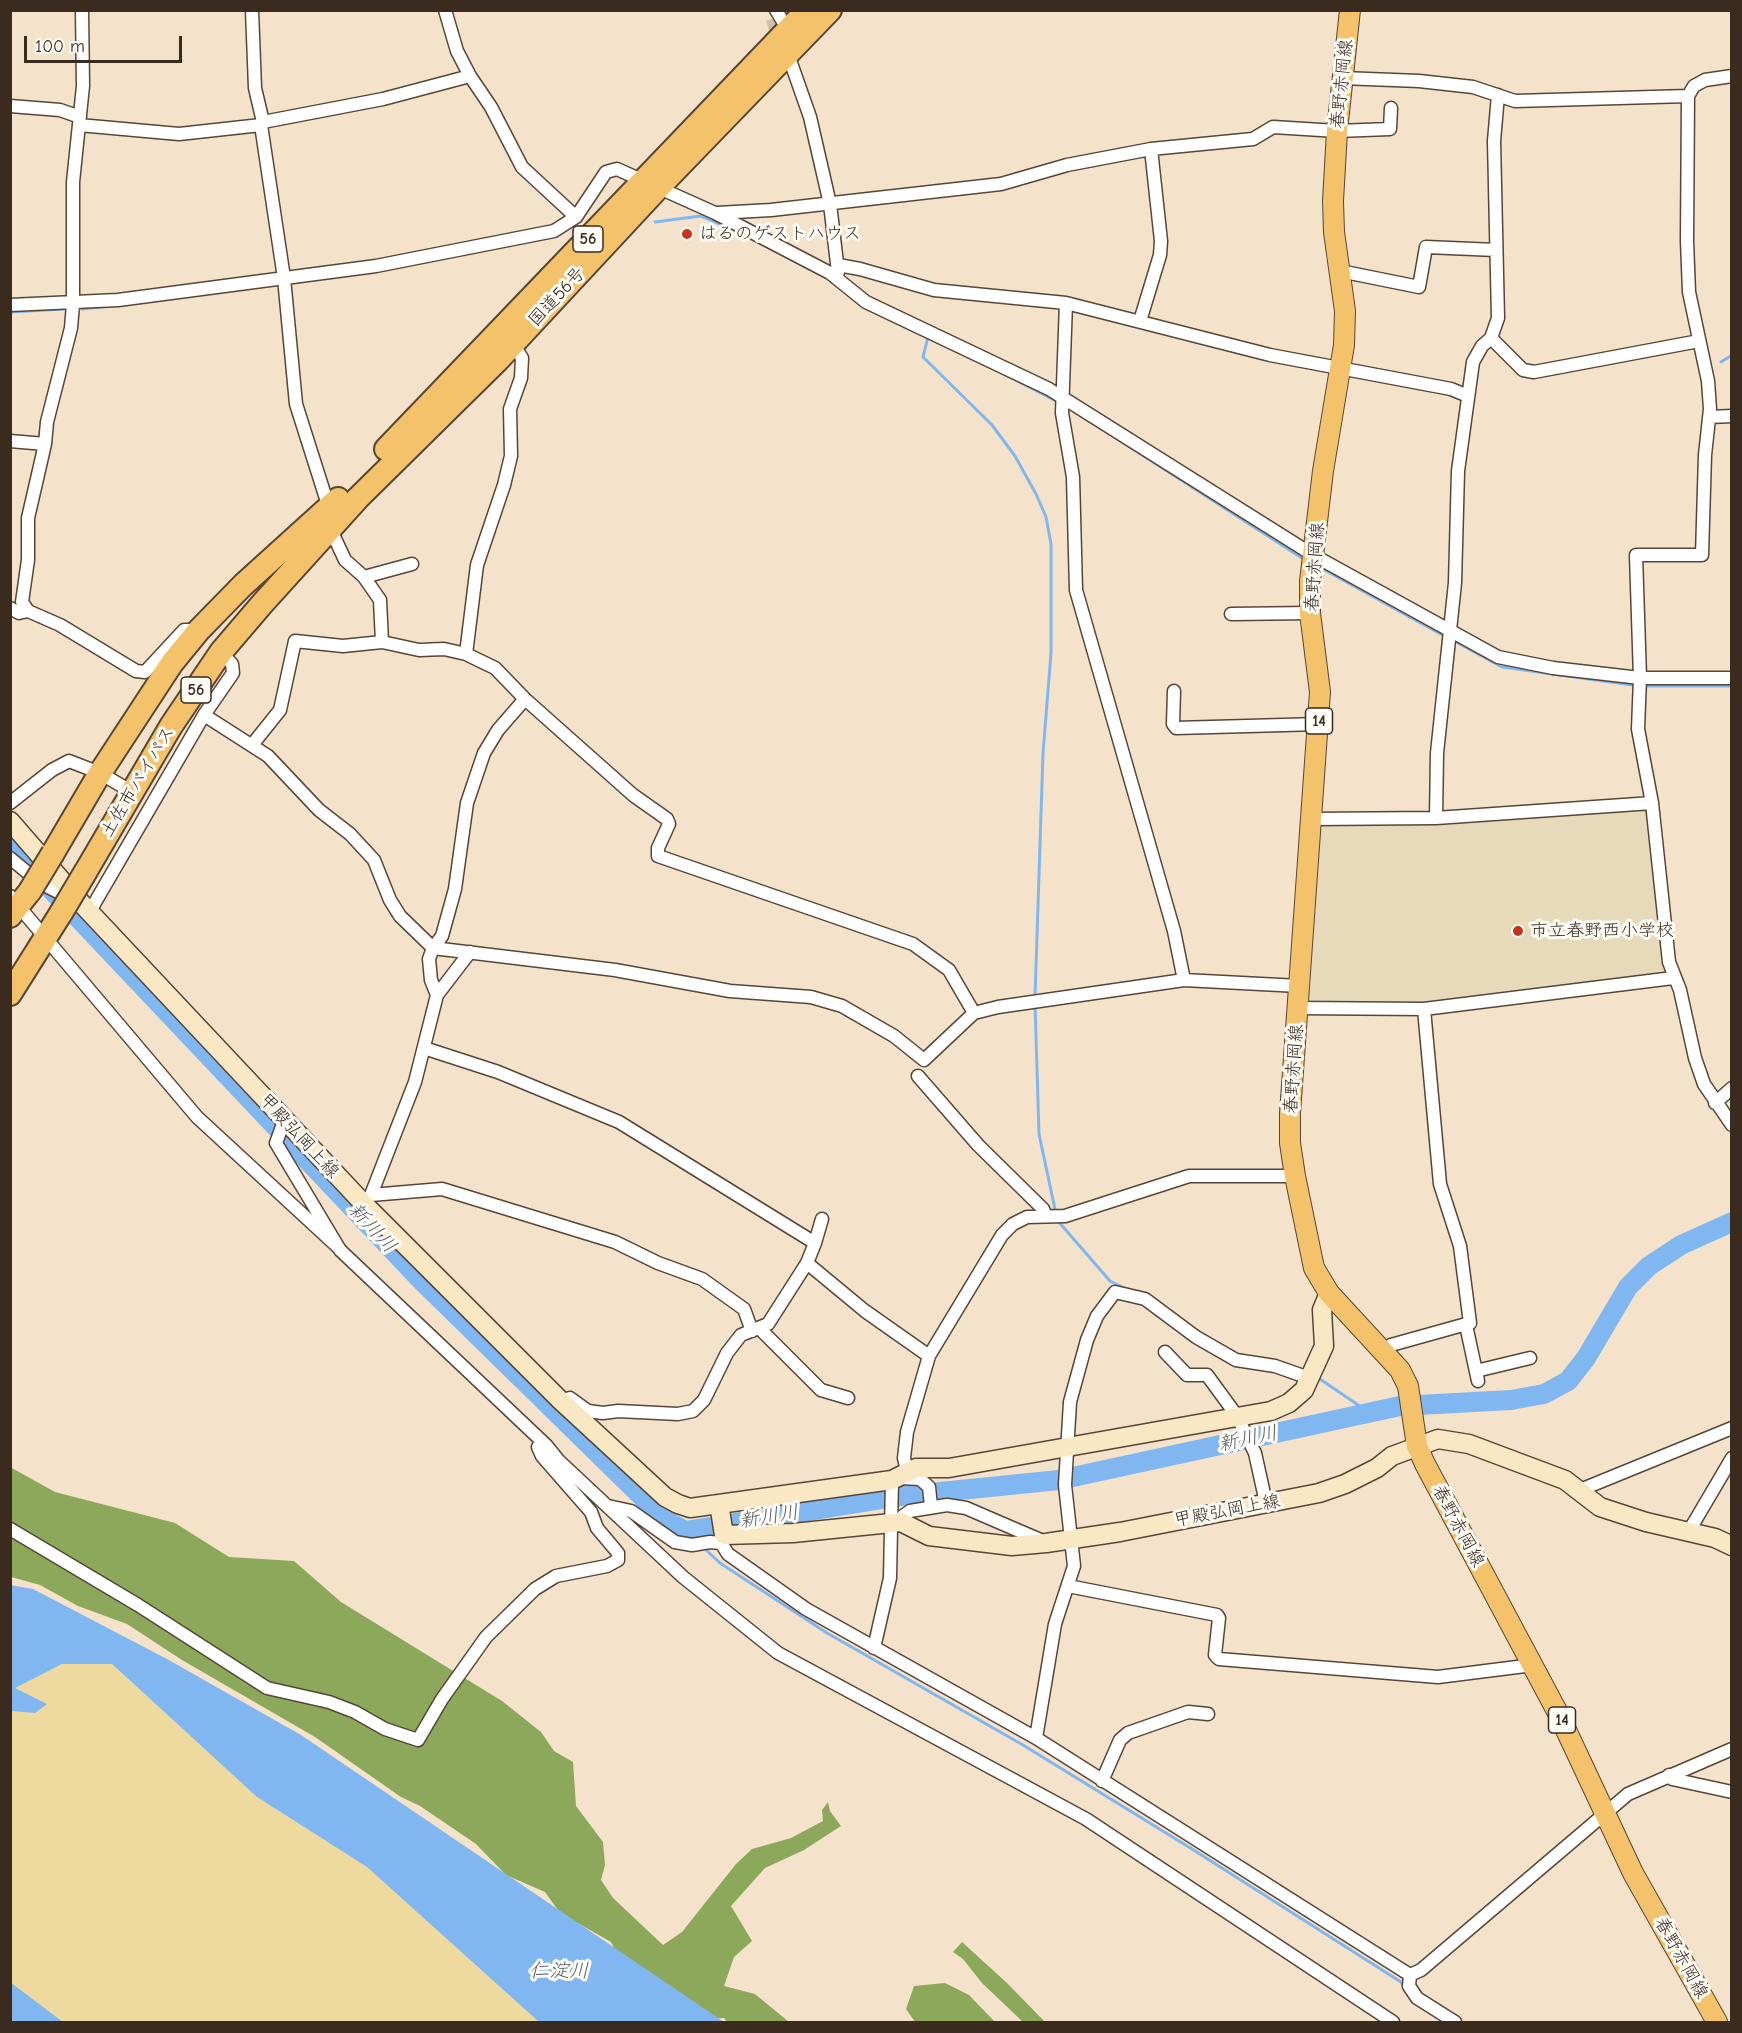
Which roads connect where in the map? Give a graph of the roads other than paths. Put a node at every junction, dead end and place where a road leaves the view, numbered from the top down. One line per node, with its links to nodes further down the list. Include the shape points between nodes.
1 (82, 10): 17 (street)
2 (252, 10): 18 (street, via 255,88)
3 (445, 10): 9 (street, via 457,51)
4 (807, 10): 7 (highway, 国道56号 / 56)
5 (830, 10): 8 (highway, 国道56号 / 56)
6 (1350, 10): 11 (main road, 春野赤岡線 / 14)
7 (776, 18): 21 (highway, 国道56号 / 56)
8 (788, 68): 16 (street, via 794,69); 16 (street, via 804,116); 21 (highway, 国道56号 / 56)
9 (470, 76): 18 (street); 24 (street, via 522,167)
10 (1731, 76): 13 (street, via 1705,80 1694,86)
11 (1342, 78): 12 (street, via 1419,81 1473,87); 19 (main road, 春野赤岡線 / 14)
12 (1498, 95): 13 (street, via 1515,101); 25 (street, via 1494,141)
13 (1688, 96): 35 (street, via 1686,241 1689,292)
14 (10, 105): 17 (street, via 60,110)
15 (1391, 108): 19 (street, via 1390,129)
16 (810, 117): 22 (street)
17 (80, 121): 18 (street, via 179,134); 31 (street, via 73,182)
18 (262, 124): 28 (street)
19 (1337, 131): 20 (street, via 1273,127 1253,139); 27 (main road, 春野赤岡線 / 14, via 1333,201)
20 (1151, 149): 22 (street, via 1067,165 1000,184); 33 (street, via 1161,241)
21 (651, 184): 23 (street); 24 (street, via 617,169 606,172); 36 (highway, 国道56号 / 56); 44 (highway, 国道56号 / 56)
22 (830, 204): 23 (street); 26 (street)
23 (716, 213): 29 (street)
24 (576, 218): 28 (street, via 554,231 376,266)
25 (1496, 250): 27 (street, via 1426,248 1419,287); 34 (street, via 1498,318)
26 (838, 265): 29 (street); 30 (street, via 934,290)
27 (1340, 271): 37 (main road, 春野赤岡線 / 14, via 1345,311)
28 (284, 278): 31 (street); 44 (street, via 296,404)
29 (838, 279): 39 (street, via 866,302 1049,389)
30 (1066, 303): 33 (street); 39 (street)
31 (73, 304): 32 (street); 43 (street)
32 (10, 305)
33 (1140, 321): 37 (street)
34 (1491, 338): 35 (street, via 1523,370 1534,372); 38 (street, via 1473,362)
35 (1699, 341): 41 (street, via 1708,381)
36 (513, 344): 44 (highway, 国道56号 / 56); 56 (street, via 522,358 521,378 510,410 511,456 477,565)
37 (1340, 369): 38 (street, via 1451,389); 45 (main road, 春野赤岡線 / 14)
38 (1468, 396): 53 (street, via 1458,471)
39 (1063, 400): 45 (street); 78 (street, via 1073,477 1076,590 1174,931)
40 (1731, 416): 41 (street)
41 (1709, 417): 57 (street, via 1702,555 1636,555)
42 (10, 441): 43 (street)
43 (45, 444): 49 (street, via 28,518 22,602)
44 (330, 518): 47 (street, via 345,560); 52 (highway, 土佐市バイパス / 56, via 243,585); 55 (highway, 土佐市バイパス / 56)
45 (1313, 555): 50 (main road, 春野赤岡線 / 14); 53 (street)
46 (412, 564): 47 (street)
47 (364, 577): 54 (street, via 380,600)
48 (10, 608): 49 (street, via 19,613)
49 (28, 611): 52 (street, via 60,625 136,671 145,672 184,630)
50 (1310, 613): 51 (street); 62 (main road, 春野赤岡線 / 14, via 1320,692)
51 (1231, 614)
52 (199, 630): 64 (highway, 土佐市バイパス / 56, via 172,663)
53 (1451, 632): 57 (street, via 1515,662); 68 (street, via 1437,753)
54 (382, 642): 56 (street); 63 (street, via 343,646 295,641 279,710)
55 (221, 652): 61 (street, via 232,664 233,673); 65 (highway, 土佐市バイパス / 56)
56 (466, 654): 60 (street, via 495,668)
57 (1640, 678): 58 (street); 67 (street, via 1638,729)
58 (1731, 678)
59 (1174, 691): 62 (street, via 1176,728)
60 (525, 699): 75 (street, via 484,753 467,803 455,889 442,936); 84 (street, via 633,795 667,819 669,824 658,856 914,944 949,970)
61 (204, 716): 63 (street); 73 (street)
62 (1319, 724): 69 (main road, 春野赤岡線 / 14)
63 (252, 746): 75 (street, via 268,756 374,860 400,916)
64 (100, 773): 65 (street); 66 (street, via 69,761); 72 (highway, 土佐市バイパス / 56, bridge, via 53,853)
65 (132, 792): 73 (highway, 土佐市バイパス / 56, bridge, via 86,871)
66 (10, 803)
67 (1652, 803): 68 (street); 77 (street)
68 (1436, 818): 69 (street)
69 (1312, 819): 79 (main road, 春野赤岡線 / 14)
70 (10, 821): 73 (main road, 甲殿弘岡上線)
71 (10, 858): 73 (street)
72 (16, 904): 74 (street)
73 (78, 910): 74 (highway, 土佐市バイパス / 56); 89 (main road, 甲殿弘岡上線)
74 (45, 937): 80 (highway, 土佐市バイパス / 56); 96 (street, via 197,1117)
75 (433, 948): 76 (street); 81 (street, via 429,959)
76 (470, 952): 81 (street); 84 (street, via 615,970 730,991 811,997 850,1011 894,1036 924,1060)
77 (1673, 978): 83 (street); 88 (street, via 1680,990 1695,1058)
78 (1184, 980): 79 (street); 84 (street)
79 (1299, 986): 82 (main road, 春野赤岡線 / 14)
80 (10, 994)
81 (437, 995): 85 (street)
82 (1298, 1008): 83 (street); 91 (main road, 春野赤岡線 / 14, via 1290,1113)
83 (1424, 1009): 99 (street, via 1440,1184 1460,1246 1470,1323)
84 (974, 1013)
85 (424, 1048): 92 (street, via 415,1082); 95 (street, via 498,1072 619,1122)
86 (918, 1076): 93 (street)
87 (1731, 1088): 88 (street)
88 (1715, 1103): 90 (street)
89 (285, 1121): 92 (main road, 甲殿弘岡上線); 96 (street, via 276,1143)
90 (1731, 1125)
91 (1295, 1176): 93 (street, via 1189,1176 1065,1216); 98 (main road, 春野赤岡線 / 14, via 1314,1268)
92 (367, 1199): 100 (street, via 442,1189 615,1242 702,1279 744,1309); 107 (main road, 甲殿弘岡上線)
93 (1048, 1216): 103 (street, via 1027,1217 1002,1234)
94 (822, 1219): 95 (street)
95 (814, 1243): 97 (street)
96 (339, 1248): 110 (street)
97 (807, 1263): 100 (street, via 768,1324); 103 (street, via 865,1311)
98 (1329, 1293): 101 (main road, 春野赤岡線 / 14); 105 (main road, 甲殿弘岡上線, via 1322,1310 1324,1346)
99 (1466, 1324): 101 (street, via 1391,1345); 104 (street, via 1477,1376)
100 (756, 1329): 106 (street, via 821,1390); 107 (street, via 741,1335 727,1353 704,1400 693,1411 603,1413 588,1411 570,1398)
101 (1385, 1351): 111 (main road, 春野赤岡線 / 14, via 1400,1370)
102 (1165, 1352): 108 (street, via 1187,1375 1207,1375)
103 (929, 1356): 114 (street)
104 (1530, 1358)
105 (1310, 1374): 108 (main road, 甲殿弘岡上線, via 1304,1390 1289,1403); 112 (street, via 1236,1360 1145,1299 1115,1292 1097,1316 1074,1380)
106 (848, 1398)
107 (560, 1400): 118 (main road, 甲殿弘岡上線, via 665,1497 690,1508)
108 (1241, 1424): 112 (main road, 甲殿弘岡上線); 117 (street, via 1252,1444)
109 (1731, 1428): 115 (street)
110 (546, 1445): 119 (street); 121 (street, via 538,1447 542,1455 591,1512 597,1528 618,1553 618,1560 608,1566 556,1576 535,1589 486,1636 418,1740 329,1702 267,1688 138,1605)
111 (1418, 1446): 115 (main road, 甲殿弘岡上線, via 1438,1439 1457,1440 1565,1480); 117 (main road, 甲殿弘岡上線, via 1392,1456 1346,1484); 129 (main road, 春野赤岡線 / 14)
112 (1067, 1447): 114 (main road, 甲殿弘岡上線, via 949,1468); 124 (street, via 1065,1485)
113 (1731, 1458): 122 (street)
114 (896, 1485): 116 (street, via 920,1479); 118 (main road, 甲殿弘岡上線); 120 (street)
115 (1580, 1490): 122 (main road, 甲殿弘岡上線, via 1600,1508)
116 (930, 1496): 120 (street); 125 (street)
117 (1266, 1503): 124 (main road, 甲殿弘岡上線)
118 (719, 1504): 123 (main road)
119 (608, 1506): 123 (street, via 631,1511 675,1542 692,1545); 138 (street, via 683,1577 778,1653 1086,1819)
120 (896, 1522): 123 (main road); 125 (main road, 甲殿弘岡上線, via 929,1536 1012,1546); 128 (street, via 890,1578)
121 (10, 1530)
122 (1689, 1531): 126 (main road, 甲殿弘岡上線)
123 (723, 1539): 128 (street, via 728,1554 806,1609)
124 (1072, 1540): 125 (main road, 甲殿弘岡上線); 127 (street, via 1074,1566)
125 (1046, 1543)
126 (1731, 1546)
127 (1068, 1586): 129 (street, via 1217,1615 1220,1618 1215,1655 1219,1659 1438,1677); 131 (street, via 1055,1624)
128 (874, 1648): 131 (street)
129 (1533, 1665): 136 (main road, 春野赤岡線 / 14)
130 (1208, 1714): 134 (street, via 1188,1712 1128,1733 1119,1740)
131 (1036, 1738): 134 (street)
132 (1731, 1749): 133 (street)
133 (1669, 1775): 135 (street, via 1672,1779); 136 (street, via 1628,1794)
134 (1102, 1781): 137 (street)
135 (1731, 1792)
136 (1604, 1812): 137 (street, via 1421,1970); 140 (main road, 春野赤岡線 / 14, via 1633,1873)
137 (1410, 1975): 139 (street, via 1409,1986 1417,1998)
138 (1393, 2022)
139 (1455, 2022)
140 (1717, 2022)

